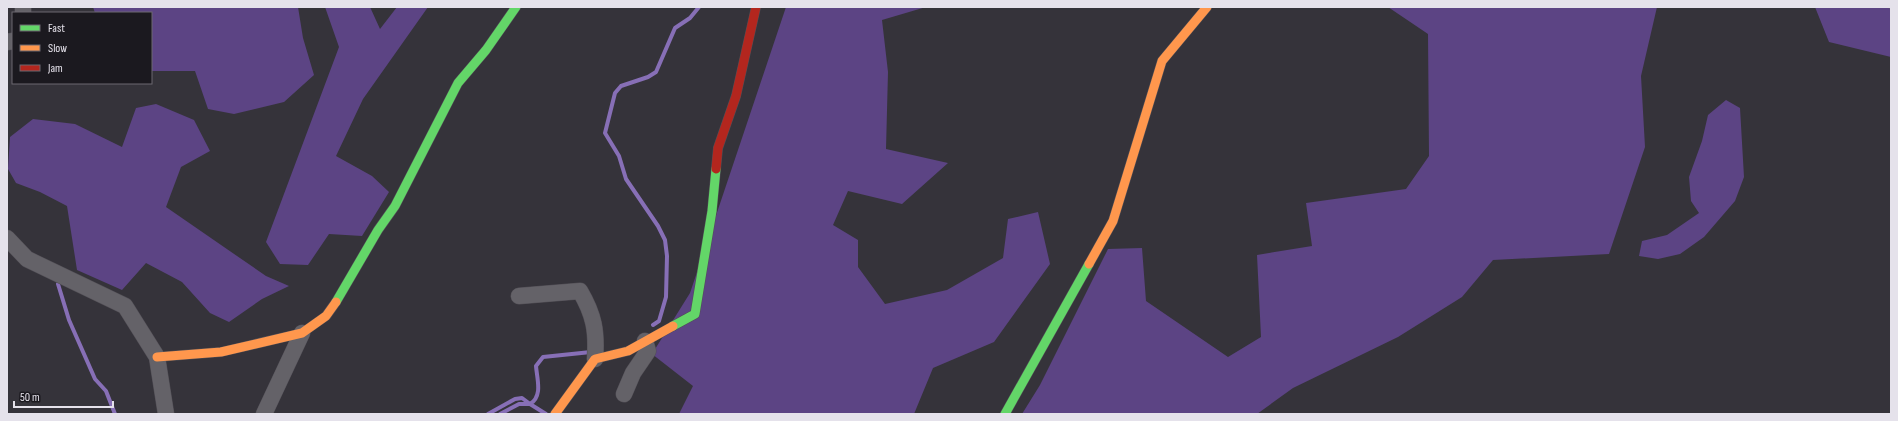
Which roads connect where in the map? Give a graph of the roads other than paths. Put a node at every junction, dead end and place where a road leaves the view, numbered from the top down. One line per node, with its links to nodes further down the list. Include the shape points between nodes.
1 (516, 7): 6 (street, via 486,50 458,83 395,206 340,296 326,316)
2 (756, 7): 7 (street, via 736,96 718,148 712,211 695,314)
3 (1207, 7): 14 (street, via 1162,61 1113,221)
4 (7, 238): 9 (street, via 27,259 125,306)
5 (519, 296): 8 (street, via 580,291 590,309 596,338)
6 (302, 333): 9 (street, via 221,352); 12 (street)
7 (644, 341): 8 (street, via 628,351); 10 (street, via 648,351 633,373)
8 (595, 354): 13 (street)
9 (157, 357): 11 (street)
10 (624, 394)
11 (166, 414)
12 (264, 414)
13 (555, 414)
14 (1005, 414)

